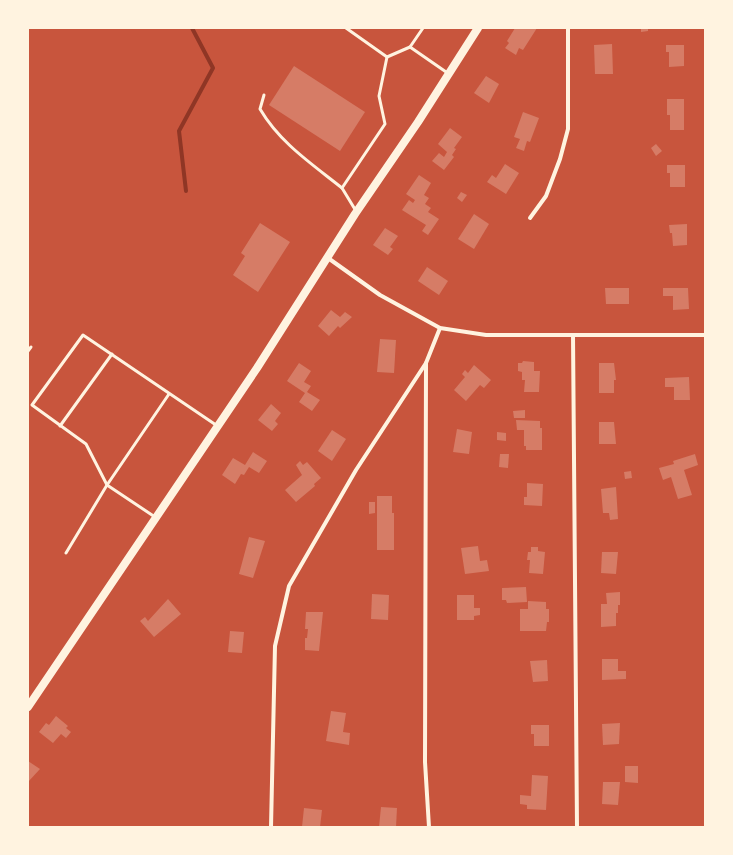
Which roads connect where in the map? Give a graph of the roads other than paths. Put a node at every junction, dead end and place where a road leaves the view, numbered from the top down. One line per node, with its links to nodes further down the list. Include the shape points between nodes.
1 (346, 28): 6 (lane)
2 (423, 28): 5 (lane)
3 (478, 28): 7 (main road)
4 (568, 28): 11 (street, via 568,129 546,196)
5 (410, 48): 6 (lane); 7 (lane)
6 (386, 58): 9 (lane, via 379,96 385,124)
7 (448, 74): 10 (main road)
8 (264, 95): 9 (lane, via 260,110 270,127)
9 (342, 188): 10 (lane)
10 (356, 212): 12 (main road)
11 (530, 218)
12 (328, 258): 13 (street, via 380,295); 24 (main road)
13 (440, 328): 14 (street, via 486,335); 19 (street)
14 (573, 335): 15 (street); 31 (street)
15 (705, 335)
16 (31, 347): 17 (lane)
17 (28, 351)
18 (112, 354): 20 (lane); 22 (lane, via 83,335); 23 (lane)
19 (426, 363): 29 (street, via 356,470 289,586 275,646); 30 (street, via 425,762)
20 (170, 394): 24 (lane); 25 (lane)
21 (28, 402): 22 (lane)
22 (32, 405): 23 (lane)
23 (60, 426): 25 (lane, via 86,444)
24 (218, 426): 26 (main road)
25 (107, 485): 26 (lane); 27 (lane)
26 (156, 518): 28 (main road)
27 (66, 553)
28 (28, 707)
29 (271, 827)
30 (429, 827)
31 (576, 827)

